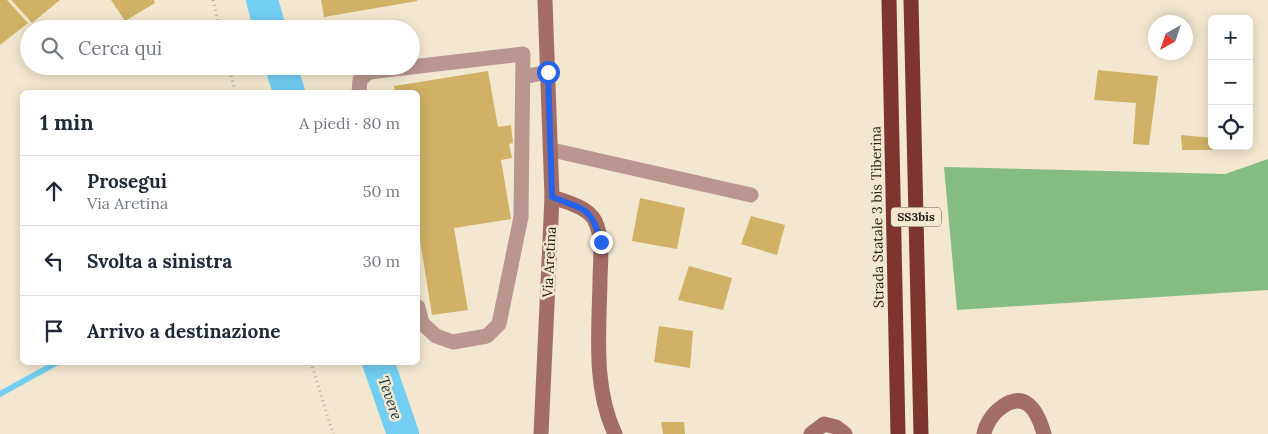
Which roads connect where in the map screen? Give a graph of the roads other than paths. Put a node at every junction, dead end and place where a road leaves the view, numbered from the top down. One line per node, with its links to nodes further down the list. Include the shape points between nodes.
1 (545, 0): 5 (main road, Via Aretina)
2 (889, 0): 17 (highway, Strada Statale 3 bis Tiberina / SS3bis)
3 (911, 0): 18 (highway, SS3bis)
4 (420, 66): 7 (street, via 523,54)
5 (548, 72): 7 (street); 9 (main road, Via Aretina)
6 (366, 75): 8 (street, via 360,80)
7 (523, 77): 12 (street, via 521,217 499,324 487,336 453,342 436,336 422,323)
8 (359, 90)
9 (552, 150): 10 (street); 11 (main road, Via Aretina)
10 (751, 195)
11 (552, 197): 13 (main road, Via Aretina); 14 (main road, via 583,209 595,220 601,242 598,364 608,419)
12 (420, 315)
13 (541, 434)
14 (615, 434)
15 (811, 434): 16 (main road, via 824,424)
16 (845, 434)
17 (898, 434)
18 (921, 434)
19 (984, 434): 20 (main road, via 995,413 1018,400 1029,404 1039,415)
20 (1044, 434)

